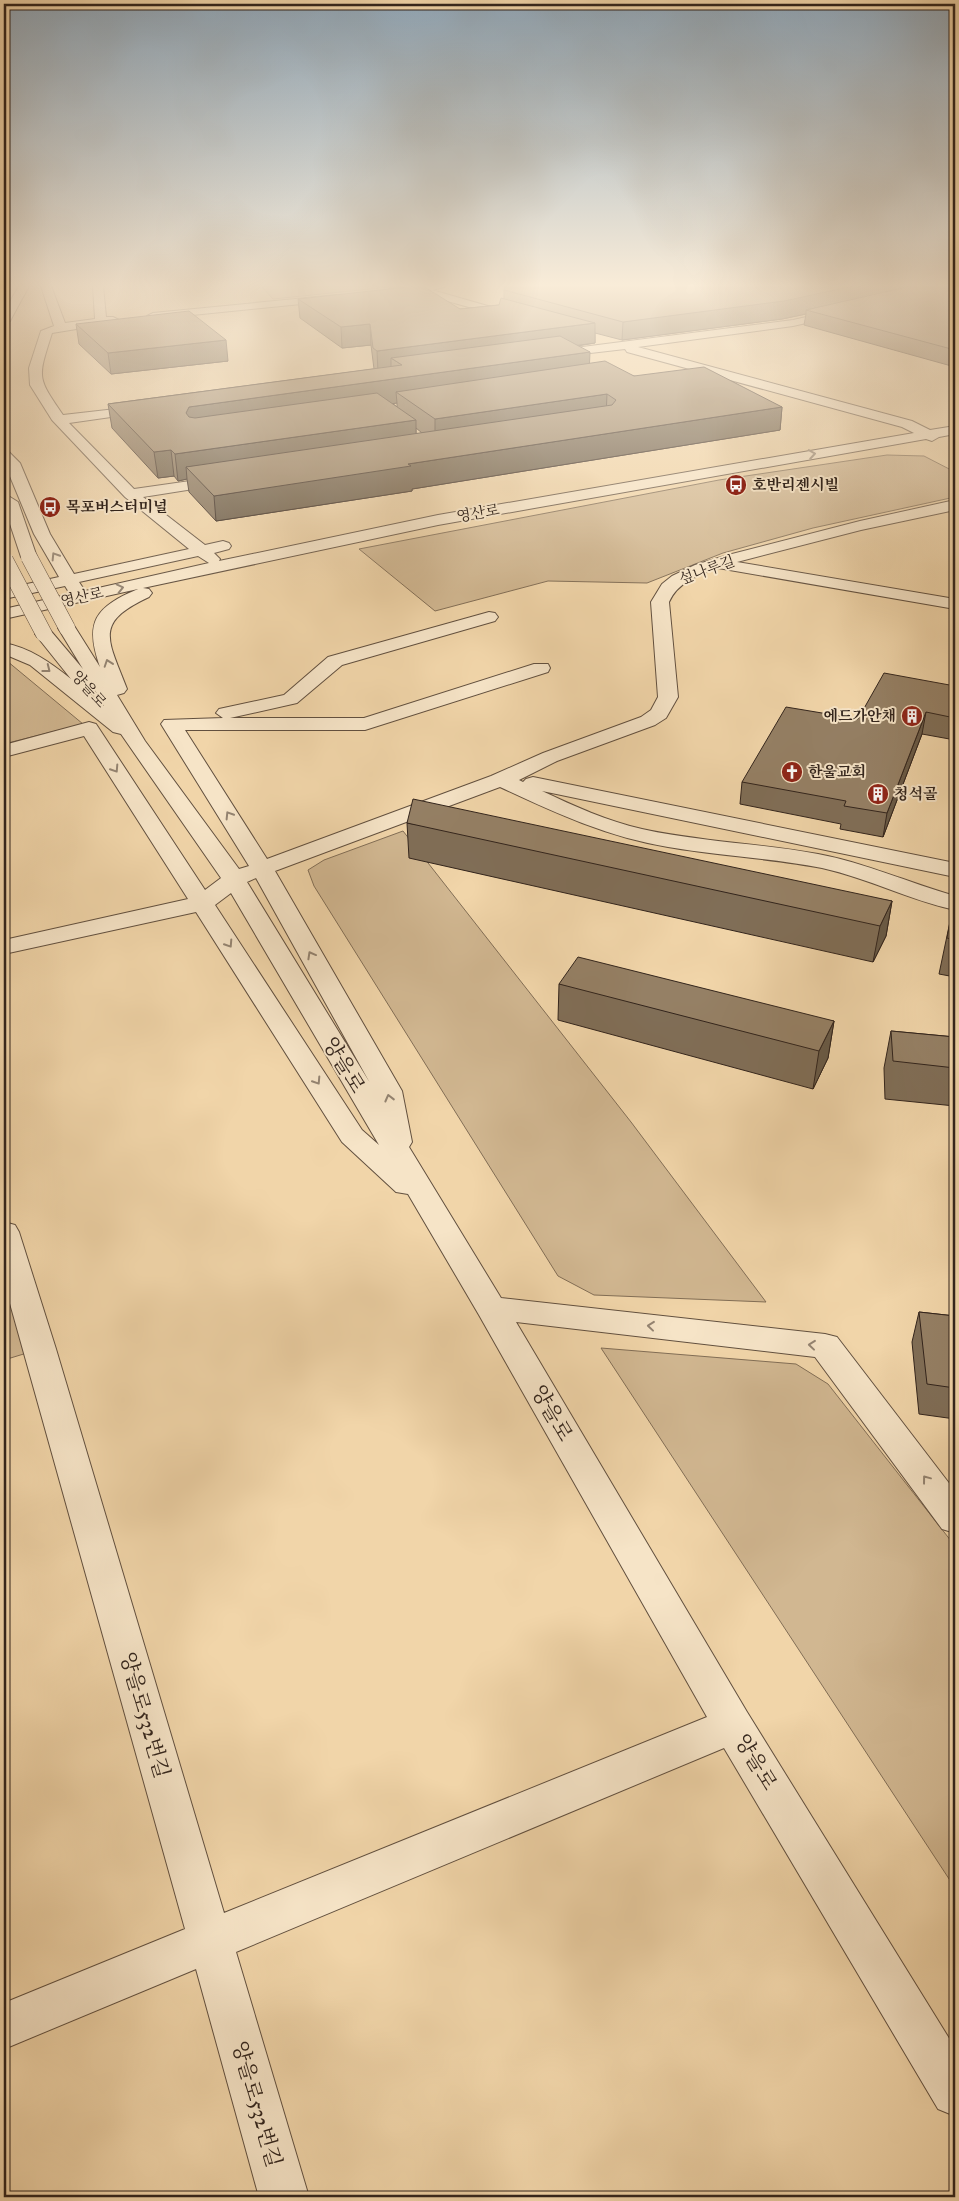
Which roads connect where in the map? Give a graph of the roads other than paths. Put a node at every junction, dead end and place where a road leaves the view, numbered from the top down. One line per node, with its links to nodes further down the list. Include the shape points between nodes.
1 (38, 389): 5 (street)
2 (777, 389): 6 (street)
3 (157, 407): 5 (street)
4 (936, 418): 6 (street, 영산로)
5 (58, 420): 14 (street)
6 (907, 424): 8 (street); 10 (street, 영산로)
7 (955, 430): 8 (street, 영산로)
8 (929, 436): 9 (street); 10 (street, 영산로, one-way to 8)
9 (946, 444)
10 (791, 451): 20 (street, 영산로); 30 (street, one-way to 10, via 99,631 112,609 135,596 186,581)
11 (4, 455): 21 (street, one-way to 11, via 42,534 13,463)
12 (238, 478): 14 (street)
13 (4, 483): 30 (street, 양을로, bridge, via 29,557 67,628)
14 (130, 494): 17 (street)
15 (955, 504): 19 (street, 섶나루길, via 856,525)
16 (241, 542): 17 (street, 영산로)
17 (202, 550): 20 (street); 21 (street, 영산로)
18 (5, 558): 30 (street, 양을로, bridge, via 44,634 62,659)
19 (718, 564): 24 (street); 32 (street, 섶나루길, via 673,583 665,590 660,602 668,697 659,714 628,731 550,757)
20 (219, 566): 23 (street, 영산로, one-way to 20)
21 (69, 579): 22 (street, 영산로); 23 (street)
22 (4, 594)
23 (80, 597): 25 (street, 영산로)
24 (955, 604)
25 (4, 614)
26 (489, 617): 29 (street, via 335,661 290,699)
27 (4, 648): 30 (street, one-way to 30, via 37,661)
28 (540, 668): 29 (street, via 365,724)
29 (171, 724): 34 (street, one-way to 29)
30 (136, 742): 34 (street, 양을로)
31 (4, 751): 35 (street, one-way to 35, via 89,728)
32 (503, 778): 33 (street); 34 (street, 섶나루길); 36 (street, via 582,818 640,835 716,849 781,854 843,866)
33 (955, 870)
34 (248, 873): 35 (street, 섶나루길); 38 (street, 양을로, via 402,1163)
35 (203, 903): 37 (street); 38 (street, one-way to 38, via 352,1136)
36 (955, 903)
37 (4, 947)
38 (432, 1209): 40 (street, 양을로)
39 (4, 1232): 43 (street, 양을로532번길)
40 (491, 1308): 41 (street, one-way to 40, via 825,1346); 42 (street, 양을로)
41 (955, 1518)
42 (733, 1724): 43 (street); 45 (street, 양을로)
43 (210, 1941): 44 (street); 46 (street, 양을로532번길)
44 (4, 2026)
45 (955, 2092)
46 (284, 2197)

